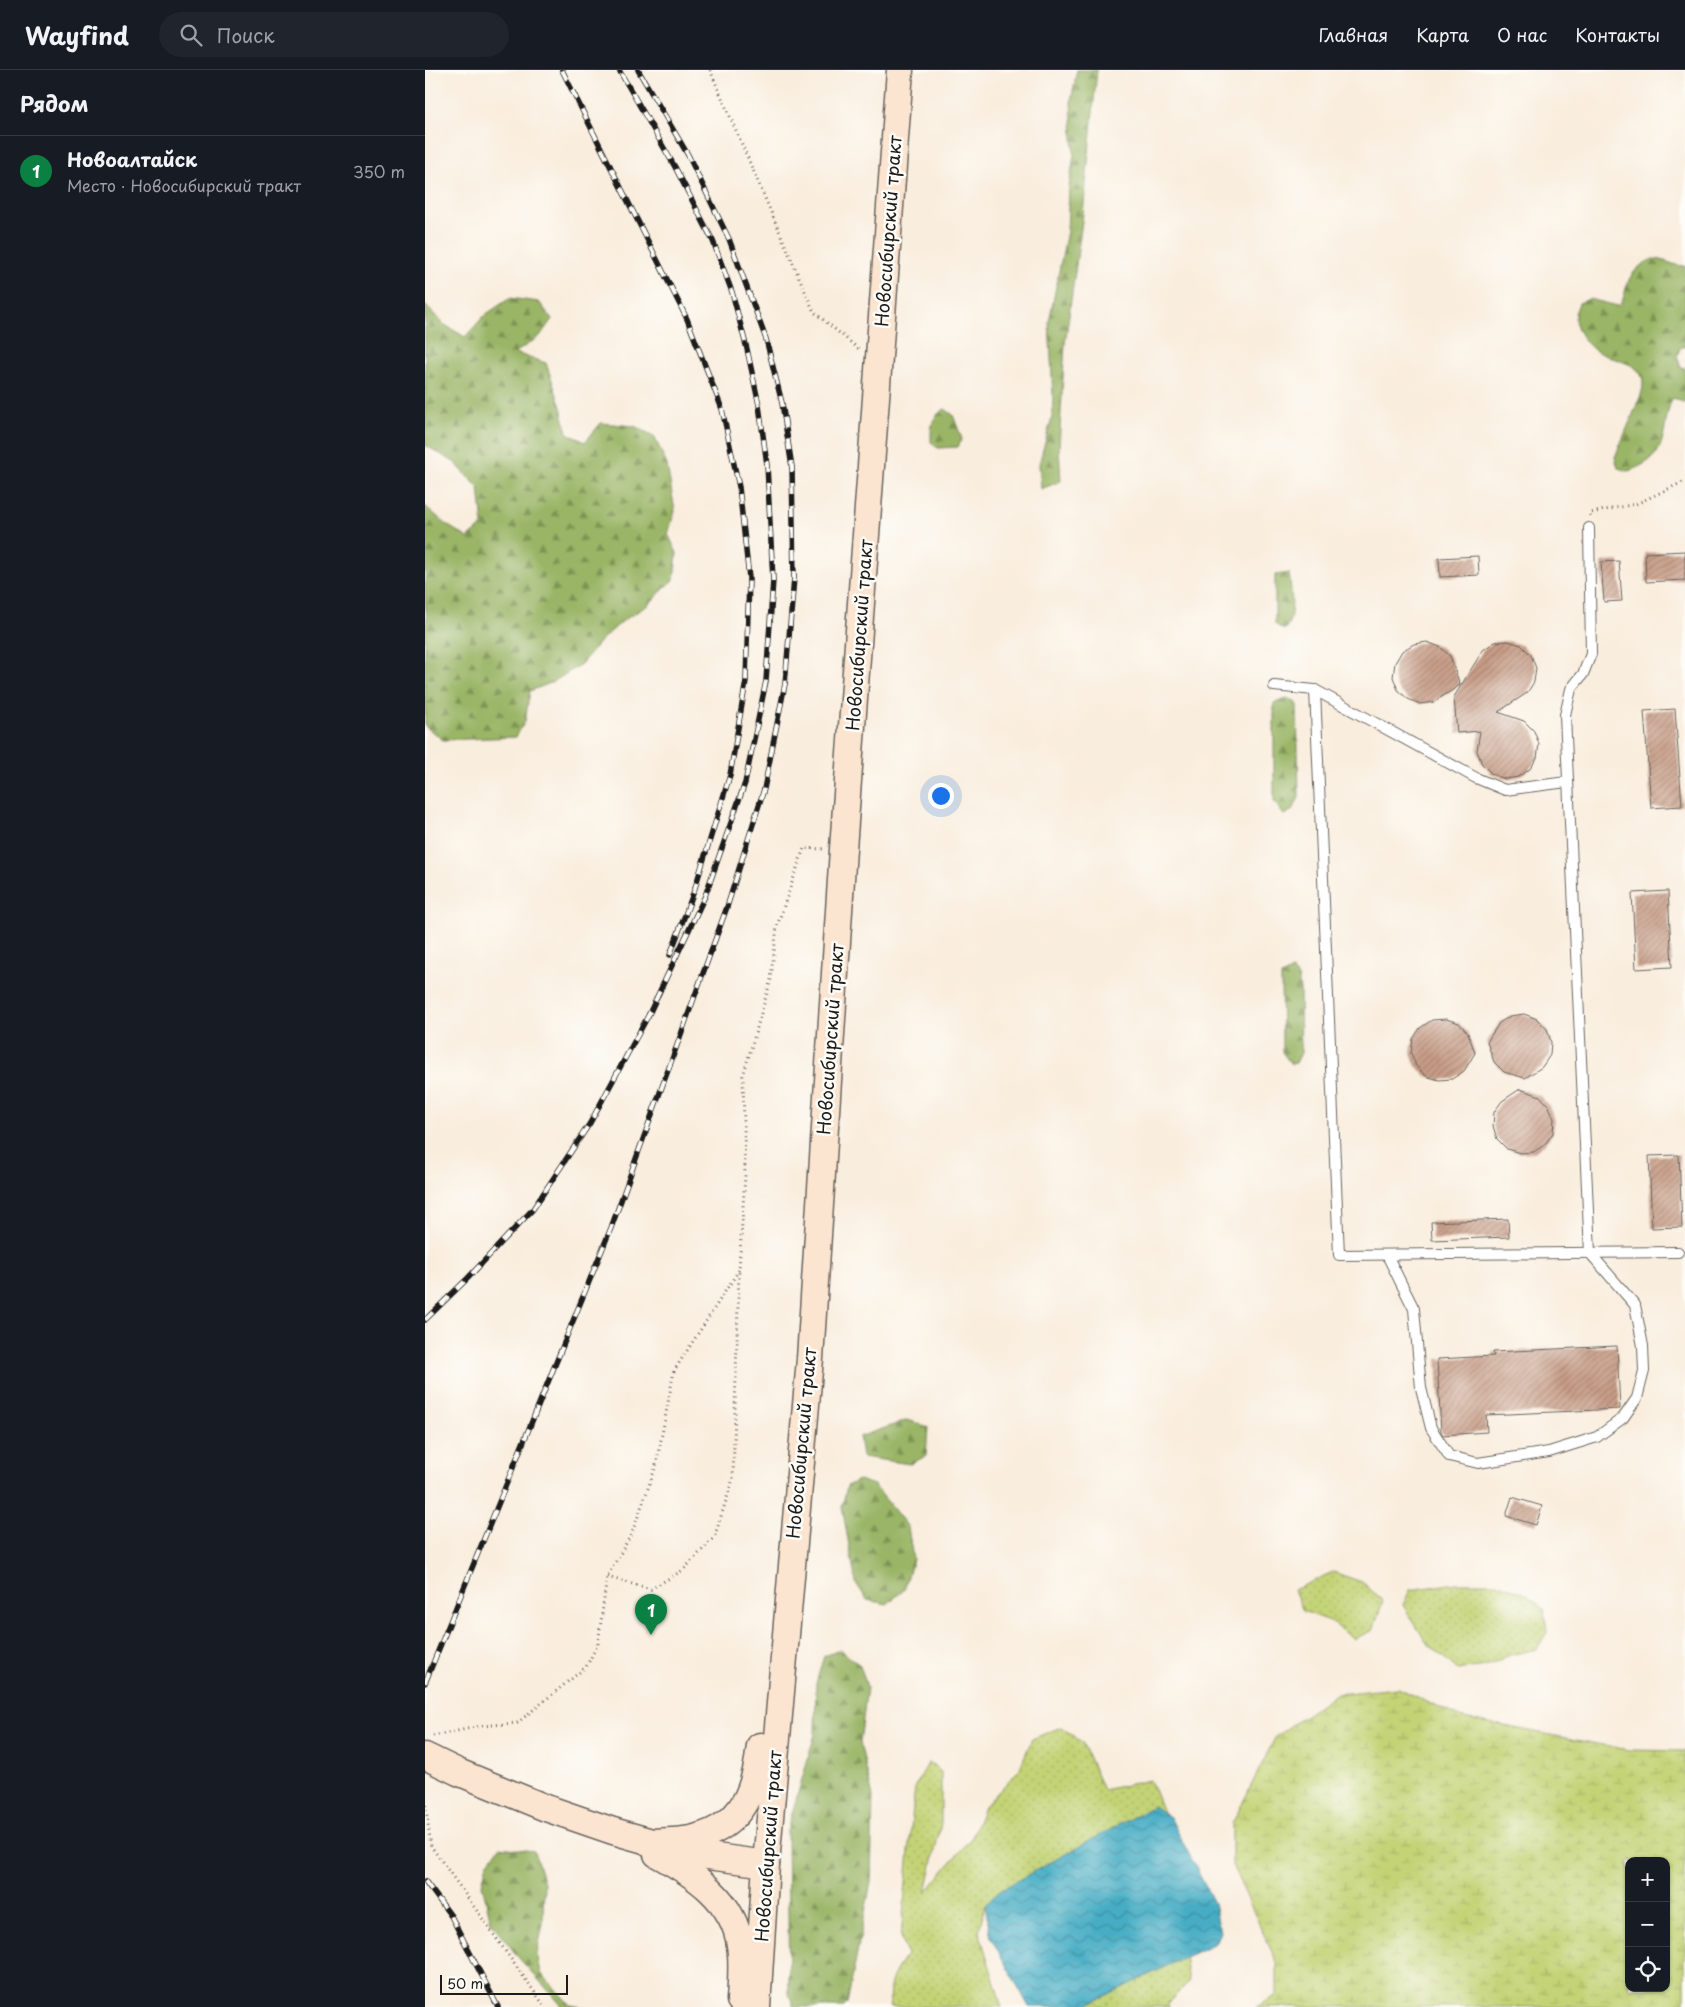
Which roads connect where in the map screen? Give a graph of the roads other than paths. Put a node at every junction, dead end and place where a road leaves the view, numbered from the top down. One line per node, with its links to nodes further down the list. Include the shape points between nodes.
1 (900, 70): 9 (main road, Новосибирский тракт)
2 (1589, 528): 5 (lane, via 1591,654 1583,674 1571,690 1565,714)
3 (1274, 686): 4 (lane)
4 (1315, 690): 5 (lane, via 1476,778 1505,790); 8 (lane, via 1339,1256)
5 (1567, 782): 7 (lane)
6 (1678, 1252): 7 (lane)
7 (1590, 1253): 8 (lane); 8 (lane, via 1635,1305 1644,1371 1637,1398 1623,1418 1597,1437 1549,1452 1478,1463 1449,1456 1431,1428 1421,1388 1413,1308)
8 (1387, 1255)
9 (805, 1416): 12 (main road, via 791,1480 758,1771 752,1789 745,1803 720,1829 697,1838); 13 (main road, Новосибирский тракт)
10 (425, 1756): 11 (main road, via 546,1808)
11 (621, 1834): 12 (main road); 14 (main road, via 701,1881 733,1919 742,1963)
12 (648, 1842): 13 (main road, via 694,1854)
13 (766, 1864): 15 (main road, Новосибирский тракт)
14 (740, 2007)
15 (757, 2007)

